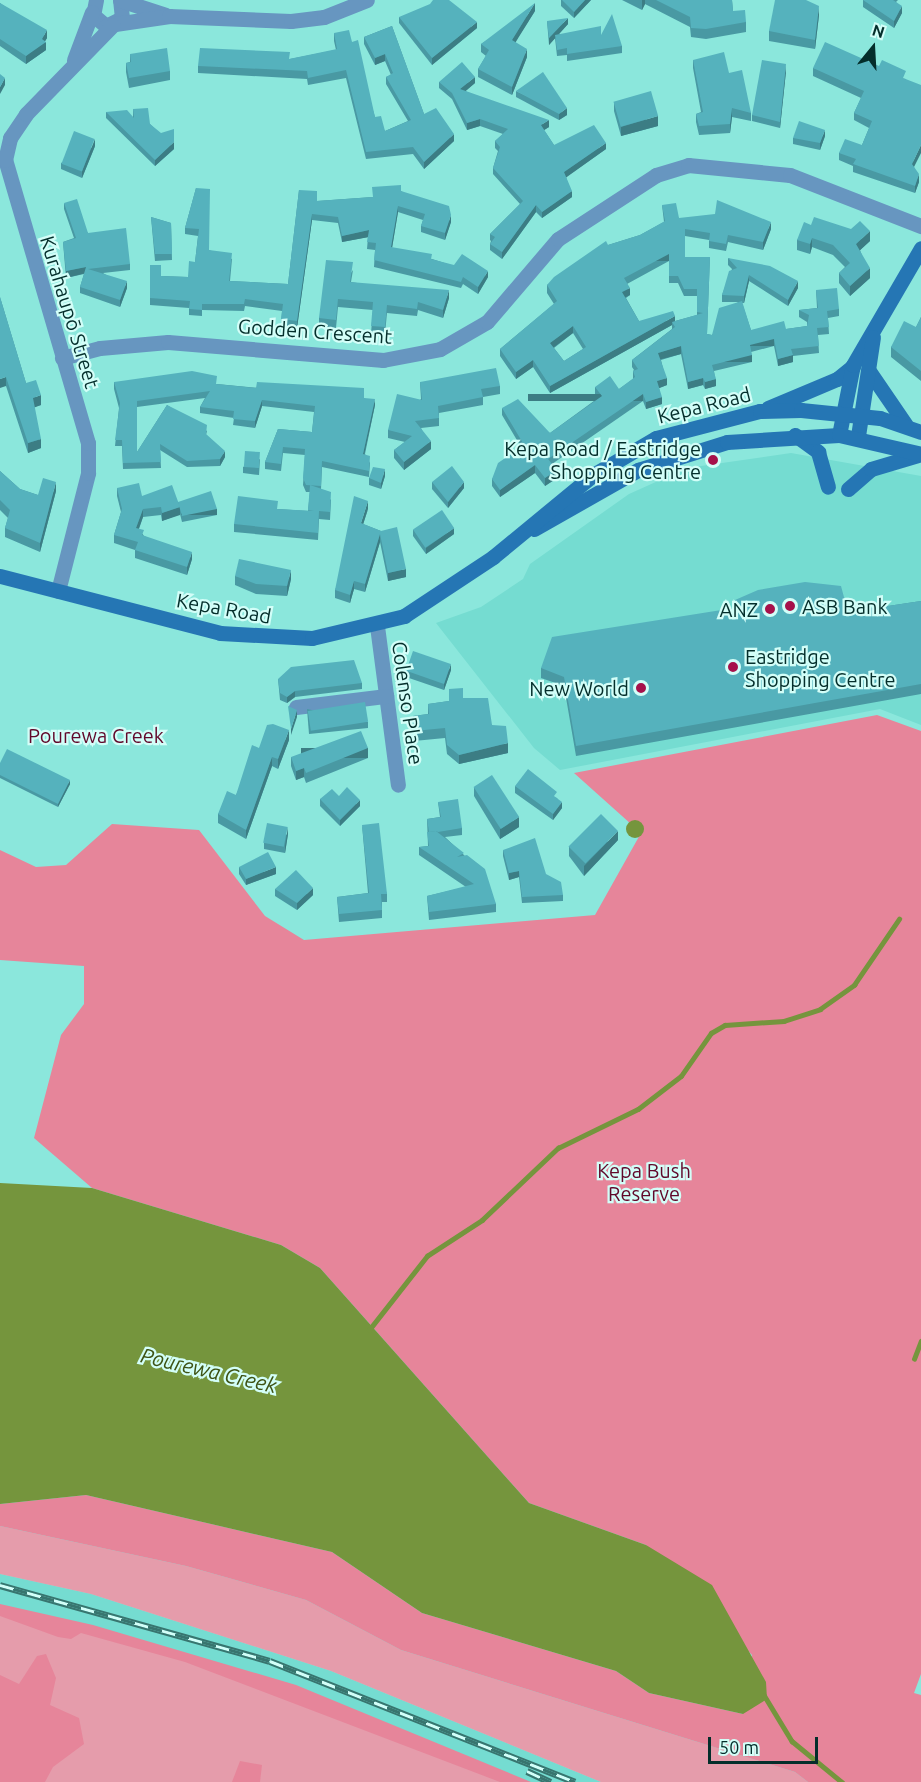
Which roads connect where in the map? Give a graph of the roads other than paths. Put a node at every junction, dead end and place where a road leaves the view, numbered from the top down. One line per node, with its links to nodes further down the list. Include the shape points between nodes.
1 (120, 0): 4 (street); 5 (street, via 123,15)
2 (367, 0): 4 (street, via 324,17 291,21)
3 (92, 5): 5 (street, via 100,24); 6 (street, Kurahaupō Street)
4 (169, 15): 5 (street)
5 (114, 25): 6 (street, Kurahaupō Street)
6 (71, 65): 10 (street, Kurahaupō Street, via 15,128 5,160)
7 (921, 226): 10 (street, Godden Crescent, via 790,174 680,166 656,175 558,239 487,322 440,349 383,360 168,342 100,348)
8 (921, 248): 9 (main road)
9 (873, 337): 11 (main road); 12 (main road)
10 (62, 358): 25 (street, Kurahaupō Street, via 85,427 89,464)
11 (854, 365): 13 (main road, via 837,379); 14 (main road)
12 (869, 371): 15 (main road); 16 (main road)
13 (760, 411): 14 (main road, Kepa Road); 23 (main road, Kepa Road, via 641,445 554,503)
14 (842, 412): 15 (main road, Kepa Road); 18 (main road)
15 (862, 416): 16 (main road, Kepa Road); 19 (main road)
16 (914, 430)
17 (792, 434): 18 (main road, Kepa Road); 21 (main road, via 818,452); 23 (main road, Kepa Road, via 727,442 655,463)
18 (839, 435): 19 (main road, Kepa Road)
19 (858, 436): 20 (main road, Kepa Road)
20 (921, 454): 22 (main road, via 871,469)
21 (828, 487)
22 (848, 489)
23 (526, 533): 26 (main road, Kepa Road, via 456,584)
24 (0, 576): 25 (main road, Kepa Road)
25 (58, 591): 26 (main road, Kepa Road, via 256,638 312,638)
26 (377, 626): 27 (street, Colenso Place)
27 (386, 696): 28 (street); 29 (street, Colenso Place)
28 (296, 706)
29 (398, 785)

